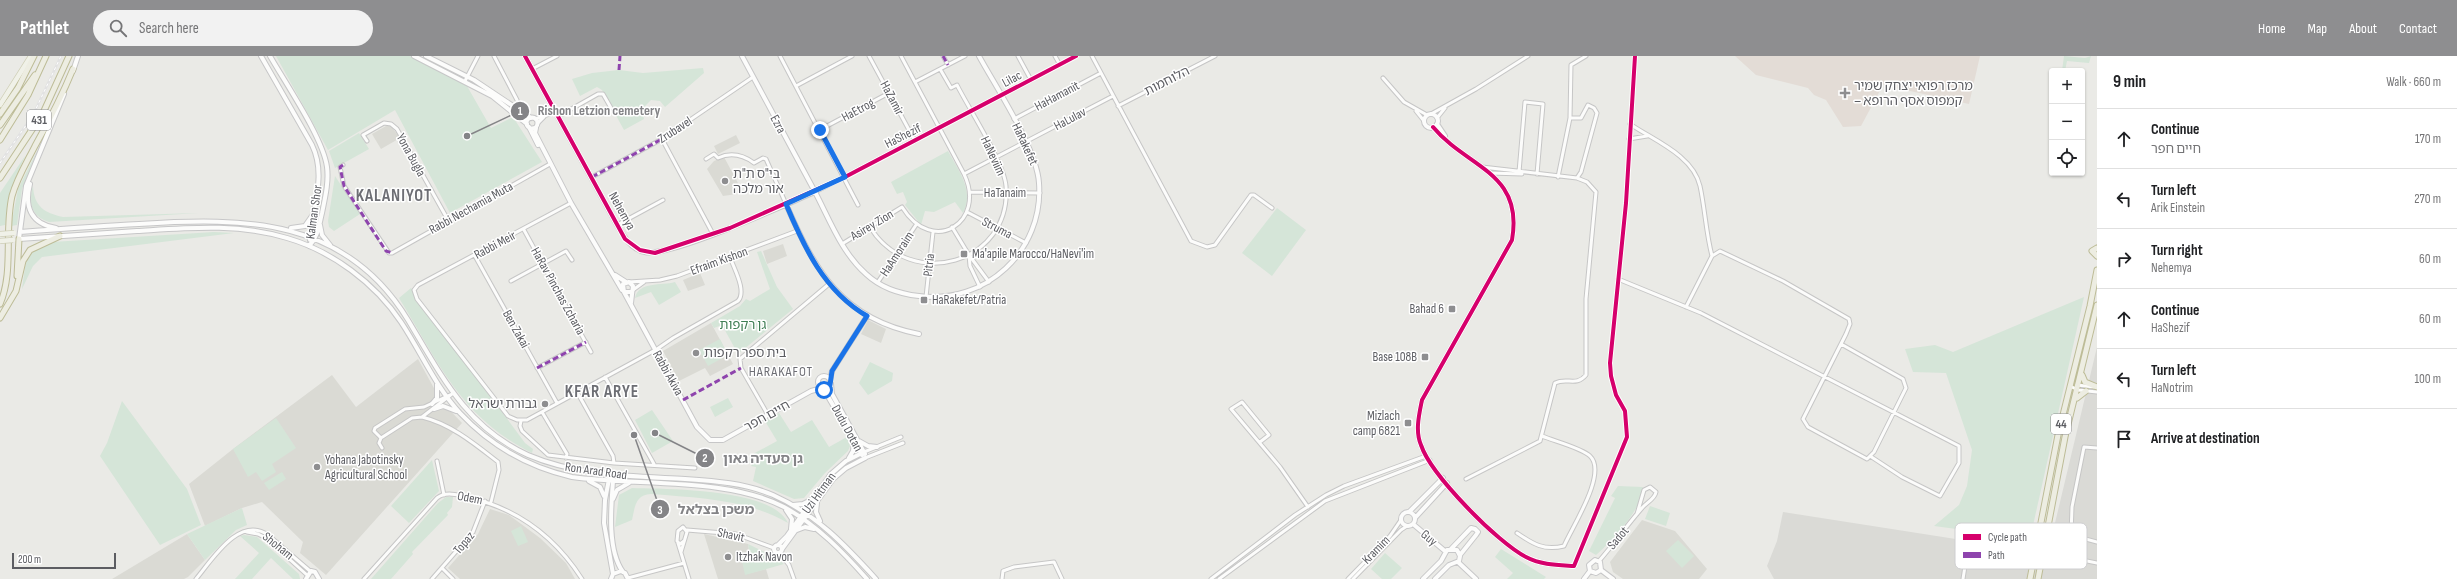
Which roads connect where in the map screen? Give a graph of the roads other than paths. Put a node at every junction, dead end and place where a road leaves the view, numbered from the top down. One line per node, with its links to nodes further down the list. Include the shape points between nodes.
1 (31, 56): 48 (main road)
2 (34, 56): 55 (highway, via 18,88)
3 (46, 56): 30 (highway, 431)
4 (69, 56): 93 (highway, 431, via 46,107)
5 (78, 56): 33 (street)
6 (261, 56): 102 (street, Kalman Shor, via 316,154 320,175)
7 (270, 56): 105 (street, Kalman Shor, via 323,152 327,179)
8 (414, 56): 41 (street)
9 (426, 56): 37 (street)
10 (478, 56): 37 (street)
11 (494, 56): 47 (street)
12 (524, 56): 34 (street, Nehemya)
13 (557, 56): 34 (street)
14 (742, 56): 38 (street, Ezra)
15 (780, 56): 43 (street)
16 (852, 56): 43 (street)
17 (869, 56): 44 (street, HaZamir)
18 (901, 56): 42 (street)
19 (943, 56): 31 (street)
20 (965, 56): 31 (street)
21 (979, 56): 45 (street, HaRakefet)
22 (1018, 56): 40 (street)
23 (1055, 56): 32 (street)
24 (1076, 56): 32 (street, Lilac)
25 (1092, 56): 36 (street)
26 (1215, 56): 49 (street, הלוחמות)
27 (1528, 56): 50 (street)
28 (1586, 56): 59 (street, via 1571,65)
29 (1635, 56): 63 (street)
30 (43, 63): 64 (highway); 73 (highway, 431, via 22,107)
31 (948, 65): 35 (street)
32 (1060, 65): 40 (street, Lilac)
33 (73, 69): 77 (street); 153 (highway, via 14,190 7,236 7,281)
34 (532, 69): 53 (street, Nehemya)
35 (940, 69): 42 (street); 54 (street, HaNeviim, via 951,88 957,85)
36 (1101, 73): 46 (street); 60 (street, HaHamanit)
37 (467, 76): 41 (street); 61 (street)
38 (753, 77): 71 (street, Zrubavel); 94 (street, Ezra)
39 (1383, 78): 52 (street, via 1404,102)
40 (1031, 80): 45 (street, Lilac)
41 (465, 81): 66 (street, via 506,106)
42 (915, 82): 69 (street)
43 (796, 86): 91 (street)
44 (889, 93): 67 (street, HaEtrog); 75 (street, HaZamir)
45 (1001, 96): 54 (street, HaShezif); 60 (street, HaRakefet)
46 (1113, 96): 49 (street); 76 (street, HaLulav)
47 (517, 100)
48 (0, 105)
49 (1118, 106): 103 (street, via 1191,241 1207,247 1215,245 1251,195)
50 (1446, 107): 56 (street); 58 (street)
51 (611, 108): 57 (street, via 603,94 598,94)
52 (1414, 109): 56 (street); 62 (street)
53 (556, 112): 57 (street, Nehemya); 61 (street)
54 (971, 112): 69 (street, HaShezif); 78 (street, HaNeviim)
55 (0, 114)
56 (1429, 115): 58 (street); 62 (street)
57 (559, 116): 90 (street, Nehemya)
58 (1437, 118): 65 (street)
59 (1570, 118): 89 (street); 92 (street, via 1581,118 1588,105 1597,113 1581,172)
60 (1013, 119): 76 (street, HaRakefet)
61 (535, 120): 66 (street); 68 (street)
62 (1424, 121): 65 (street, via 1427,126)
63 (1630, 124): 70 (street); 72 (street)
64 (0, 125)
65 (1435, 125): 83 (street, via 1452,144)
66 (528, 126): 68 (street); 79 (street)
67 (827, 126)
68 (536, 128): 79 (street, via 535,133)
69 (940, 128): 75 (street, HaShezif); 86 (street)
70 (1647, 136): 72 (street); 133 (street, via 1671,149 1688,166 1700,185 1705,231)
71 (662, 139): 90 (street, Zrubavel); 119 (street)
72 (1629, 139): 141 (street, via 1626,204)
73 (0, 140)
74 (367, 141): 106 (street, Yona Bugla, via 364,135 384,123 391,124 397,129)
75 (915, 141): 91 (street, HaShezif)
76 (1026, 143): 78 (street, HaLulav); 96 (street, HaRakefet, via 1036,165)
77 (43, 147): 111 (street, via 30,184 28,207 40,222); 115 (street, via 24,193)
78 (996, 158): 86 (street, HaLulav); 97 (street, HaNeviim, via 1004,176)
79 (547, 159): 82 (street, Rabbi Akiva)
80 (706, 159): 100 (street, via 714,154 718,158 725,155 745,156 754,163 766,159)
81 (343, 164): 106 (street, Rabbi Nechamia Muta, via 340,167 344,186 386,251 392,253)
82 (550, 164): 99 (street, Rabbi Akiva); 106 (street, Rabbi Nechamia Muta)
83 (1482, 167): 84 (street); 85 (street)
84 (1519, 172): 87 (street); 88 (street, via 1525,102 1543,104)
85 (1490, 173): 87 (street); 207 (street, via 1506,191 1514,209 1515,225 1512,240 1422,400 1418,424 1420,445)
86 (964, 174): 95 (street)
87 (1528, 174): 88 (street)
88 (1537, 174): 89 (street)
89 (1558, 176): 92 (street)
90 (592, 177): 107 (street, Nehemya)
91 (845, 177): 94 (street, HaShezif); 101 (street)
92 (1577, 178): 197 (street, via 1587,182 1596,192 1586,299 1586,375 1574,383 1555,383)
93 (0, 179)
94 (815, 192): 100 (street, Nehemya); 126 (street, HaRakefet)
95 (970, 192): 97 (street, HaTanaim); 104 (street)
96 (1040, 193): 97 (street, HaTanaim); 125 (street, HaRakefet, via 1035,223)
97 (1006, 194): 113 (street, HaNeviim)
98 (663, 200): 107 (street)
99 (571, 203): 114 (street, Rabbi Meir); 139 (street, Rabbi Akiva)
100 (786, 204): 117 (street); 119 (street, Nehemya)
101 (858, 205)
102 (315, 206): 112 (street, via 311,218 304,226); 121 (street, Kalman Shor)
103 (1272, 208)
104 (967, 212): 110 (street); 113 (street, Struma)
105 (320, 219): 123 (street, Kalman Shor); 129 (street, via 322,235)
106 (448, 220)
107 (617, 225): 119 (street, Nehemya, via 629,243 649,253 662,252)
108 (916, 225): 109 (street, Asirey Zion, via 902,207); 116 (street); 130 (street, HaAmoraim)
109 (870, 227): 126 (street, Asirey Zion); 130 (street, HaNeviim)
110 (952, 227): 116 (street); 131 (street)
111 (65, 228): 112 (street, via 213,220 243,221); 115 (street)
112 (283, 228): 121 (street, Ron Arad Road)
113 (996, 228): 125 (street, Struma); 131 (street, HaNeviim, via 987,242)
114 (524, 230): 132 (street, Rabbi Meir); 137 (street, HaRav Pinchas Zcharia)
115 (20, 232): 118 (main road, bridge); 122 (street)
116 (933, 232): 138 (street, Pitria)
117 (798, 233): 135 (street, Efraim Kishon); 147 (street)
118 (0, 234)
119 (713, 234)
120 (60, 236): 122 (street, Ron Arad Road); 127 (street, Ron Arad Road, via 227,228 274,234); 152 (highway, via 30,250 23,261 17,287)
121 (310, 237): 123 (street, Ron Arad Road); 127 (street, Kalman Shor)
122 (19, 239): 124 (main road, bridge); 152 (highway, via 16,282)
123 (316, 240): 127 (street, Kalman Shor); 129 (street, Ron Arad Road)
124 (0, 241)
125 (1026, 243): 146 (street, HaRakefet, via 1014,261)
126 (842, 244): 145 (street, HaRakefet, via 856,263)
127 (309, 246): 171 (street, Ron Arad Road, via 349,270 378,294 401,321)
128 (2097, 248): 134 (highway, via 2092,251)
129 (335, 250): 181 (street, Ron Arad Road, via 367,271 392,297)
130 (896, 255): 138 (street, HaNeviim); 145 (street, HaAmoraim)
131 (969, 255): 138 (street, HaNeviim, via 948,263); 146 (street); 148 (street, via 970,266)
132 (475, 256): 164 (street, Ben Zakai); 195 (street, Rabbi Meir, via 418,285 414,290 416,299 508,416)
133 (1712, 256): 155 (street); 161 (street, via 1720,251 1740,260 1783,281 1849,319 1850,324)
134 (2097, 256)
135 (730, 257): 143 (street, Efraim Kishon, via 674,277); 162 (street, via 741,290 739,300)
136 (572, 260): 137 (street, via 566,251)
137 (543, 264): 142 (street); 160 (street, HaRav Pinchas Zcharia)
138 (929, 264): 151 (street, Pitria)
139 (611, 270): 144 (street, Rabbi Akiva, via 619,279); 149 (street, Rabbi Akiva)
140 (2097, 270): 173 (highway, 44)
141 (1618, 279): 155 (street); 273 (street, via 1611,376 1616,395 1625,411 1627,437)
142 (511, 281)
143 (647, 281): 144 (street, Efraim Kishon); 150 (street, Efraim Kishon, via 637,285)
144 (627, 282): 149 (street, via 622,285); 150 (street, Rabbi Akiva, via 632,285)
145 (878, 282): 151 (street, HaRakefet, via 906,294)
146 (989, 282): 148 (street, HaRakefet)
147 (828, 283): 157 (street, via 845,301); 191 (street, via 740,360 740,367)
148 (980, 287): 151 (street, HaRakefet, via 954,296)
149 (623, 291): 150 (street); 156 (street, Rabbi Akiva)
150 (632, 291): 156 (street, Rabbi Akiva)
151 (926, 297)
152 (10, 302): 158 (highway)
153 (0, 304)
154 (2097, 305): 166 (highway, 44)
155 (1686, 307): 169 (street)
156 (634, 313): 162 (street, Rabbi Akiva)
157 (867, 316): 159 (street, via 888,326); 165 (street)
158 (0, 318)
159 (918, 334)
160 (586, 342): 163 (street, HaRav Pinchas Zcharia); 164 (street)
161 (1841, 344): 169 (street); 190 (street, via 1903,379 1906,388)
162 (655, 350): 168 (street); 196 (street, Rabbi Akiva)
163 (591, 352)
164 (537, 368): 183 (street, Ben Zakai)
165 (832, 371): 167 (street); 172 (street)
166 (2082, 374): 174 (highway, 44); 175 (highway, via 2085,382)
167 (824, 376): 170 (street, חיים חפר); 172 (street)
168 (605, 377): 178 (street); 215 (street)
169 (1825, 377): 190 (street); 208 (street, via 1804,413 1803,418 1808,427 1867,459)
170 (818, 380): 176 (street, Dudu Dotan); 180 (street, חיים חפר)
171 (436, 381): 182 (street, Ron Arad Road); 184 (street, via 437,398)
172 (830, 382): 176 (street, חיים חפר, via 827,388); 200 (street, Dudu Dotan, via 833,395)
173 (2070, 386): 174 (street); 244 (highway, 44)
174 (2078, 387): 175 (street); 177 (street); 186 (highway, 44)
175 (2097, 387)
176 (822, 388): 180 (street, חיים חפר); 200 (street, Dudu Dotan)
177 (2086, 391): 179 (street); 186 (highway, via 2078,397)
178 (577, 392): 183 (street); 214 (street, via 613,456)
179 (2097, 392)
180 (807, 393): 191 (street, חיים חפר)
181 (452, 394): 182 (street); 217 (street, Ron Arad Road, via 490,433 527,454 572,469)
182 (447, 397): 184 (street); 187 (street); 189 (street, Ron Arad Road)
183 (557, 403): 188 (street)
184 (432, 404): 185 (street)
185 (414, 408): 192 (street); 199 (street, via 405,409 375,428 376,434)
186 (2073, 408): 245 (highway, 44)
187 (432, 410): 189 (street, via 443,406); 193 (street); 194 (street)
188 (542, 412): 195 (street); 209 (street)
189 (460, 413): 218 (street, Ron Arad Road, via 495,445 517,458 551,472)
190 (1894, 413): 208 (street); 208 (street, via 1959,446 1959,463 1949,483 1940,496 1902,477)
191 (768, 415): 196 (street, חיים חפר, via 727,438 712,440)
192 (416, 417): 193 (street); 199 (street)
193 (422, 417): 194 (street)
194 (432, 420): 232 (street, via 464,436 498,462 499,470)
195 (521, 421): 209 (street, via 522,431 543,452)
196 (702, 433)
197 (1542, 436): 220 (street, via 1540,441); 254 (street, via 1589,455 1595,461 1597,472 1564,546 1552,549 1536,547)
198 (901, 437): 203 (street, Uzi Hitman)
199 (381, 438): 204 (street, via 379,443)
200 (855, 439): 203 (street); 206 (street, Dudu Dotan); 213 (street)
201 (1260, 442): 201 (street, via 1236,415 1231,409 1242,402 1269,435); 235 (street)
202 (903, 443): 210 (street, Uzi Hitman)
203 (877, 447): 206 (street, Uzi Hitman)
204 (382, 448)
205 (2097, 448): 246 (street, via 2084,448 2072,507)
206 (862, 453): 210 (street, Dudu Dotan); 213 (street, Uzi Hitman)
207 (1426, 456): 211 (street); 235 (street, via 1344,486)
208 (1870, 456)
209 (566, 458): 214 (street)
210 (865, 458): 228 (street, Uzi Hitman, via 840,473)
211 (1430, 460): 219 (street); 237 (street, via 1344,492)
212 (437, 461): 226 (street)
213 (846, 461): 225 (street, Uzi Hitman, via 831,474)
214 (614, 463): 215 (street)
215 (654, 464): 216 (street)
216 (695, 468)
217 (610, 474): 221 (street); 222 (street); 234 (street, Ron Arad Road, via 732,484 770,494)
218 (583, 478): 221 (street, Ron Arad Road); 230 (street, via 600,487)
219 (1443, 478): 224 (street); 238 (street)
220 (1466, 479)
221 (607, 481): 222 (street, Ron Arad Road); 230 (street)
222 (613, 481): 223 (street, Ron Arad Road); 233 (street)
223 (631, 482): 233 (street, via 617,490); 236 (street, Ron Arad Road, via 726,489 759,496)
224 (1447, 483): 241 (street); 273 (street, via 1487,529 1502,542 1527,558 1549,565)
225 (816, 493): 234 (street, via 805,503); 239 (street, Uzi Hitman)
226 (444, 495): 231 (street, Odem); 287 (street, Odem, via 435,500)
227 (1644, 496): 229 (street); 229 (street, via 1646,488 1652,487 1656,494); 240 (street, Sadot)
228 (819, 499): 239 (street, Uzi Hitman); 247 (street, via 816,512)
229 (1651, 499): 240 (street, Sadot)
230 (605, 500): 282 (street, via 605,532)
231 (485, 501): 232 (street, Odem); 274 (street, Topaz, via 473,532)
232 (491, 502): 290 (street, Odem, via 543,534 564,554)
233 (612, 503): 281 (street, via 614,542)
234 (792, 504): 239 (street, Ron Arad Road)
235 (1308, 506): 237 (street); 298 (street)
236 (785, 508): 242 (street, Ron Arad Road); 252 (street, via 792,519)
237 (1310, 510): 299 (street)
238 (1409, 512): 241 (street); 243 (street, via 1404,514)
239 (807, 513): 242 (street, Uzi Hitman); 247 (street, Ron Arad Road)
240 (1637, 514): 267 (street, Sadot)
241 (1415, 518): 248 (street)
242 (803, 519): 251 (street, Ron Arad Road); 252 (street, Uzi Hitman)
243 (1401, 520): 249 (street); 300 (street, Kramim, via 1390,536)
244 (2042, 523)
245 (2049, 523)
246 (2071, 523)
247 (822, 524): 295 (street, Ron Arad Road)
248 (1413, 524): 249 (street); 264 (street, Guy)
249 (1407, 526): 301 (street, Kramim)
250 (687, 530): 256 (street); 257 (street, via 683,527 680,529); 260 (street, Shavit, via 736,534)
251 (817, 530): 252 (street, via 805,527); 294 (street, Ron Arad Road)
252 (793, 531): 259 (street); 262 (street)
253 (243, 532): 279 (street, Shoham, via 254,530 266,533); 283 (street, Shoham, via 266,538); 286 (street, Shoham, via 231,539)
254 (1517, 533)
255 (2087, 539): 258 (street)
256 (684, 541): 257 (street, via 680,544); 263 (street)
257 (678, 542): 263 (street)
258 (2097, 542)
259 (778, 545): 260 (street); 262 (street)
260 (774, 548): 262 (street, via 775,552)
261 (1450, 549): 264 (street); 265 (street, via 1457,550); 265 (street, via 1471,528 1476,529 1476,536)
262 (781, 551): 293 (street)
263 (681, 552): 270 (street)
264 (1446, 552): 266 (street)
265 (1460, 556): 269 (street)
266 (1444, 557): 272 (street); 302 (street)
267 (1599, 561): 278 (street); 280 (street, via 1589,563)
268 (2087, 561): 271 (street)
269 (1458, 562): 272 (street); 304 (street)
270 (684, 563): 285 (street); 292 (street)
271 (2097, 563)
272 (1451, 565): 303 (street)
273 (1574, 566)
274 (442, 568): 288 (street, Topaz); 289 (street)
275 (1965, 569): 307 (street)
276 (2032, 569): 308 (highway, 44)
277 (2040, 569): 309 (highway, 44)
278 (1601, 570): 280 (street, via 1596,573); 306 (street)
279 (310, 571): 283 (street); 284 (street, via 314,572)
280 (1590, 571): 305 (street)
281 (623, 572): 282 (street); 285 (street)
282 (614, 574): 291 (street)
283 (307, 578)
284 (317, 578)
285 (628, 578)
286 (196, 579)
287 (364, 579)
288 (432, 579)
289 (453, 579)
290 (582, 579)
291 (612, 579)
292 (690, 579)
293 (794, 579)
294 (867, 579)
295 (876, 579)
296 (1002, 579): 297 (street, via 1003,571 1014,567 1054,562)
297 (1062, 579)
298 (1211, 579)
299 (1219, 579)
300 (1348, 579)
301 (1353, 579)
302 (1423, 579)
303 (1435, 579)
304 (1476, 579)
305 (1584, 579)
306 (1613, 579)
307 (1963, 579)
308 (2030, 579)
309 (2038, 579)

